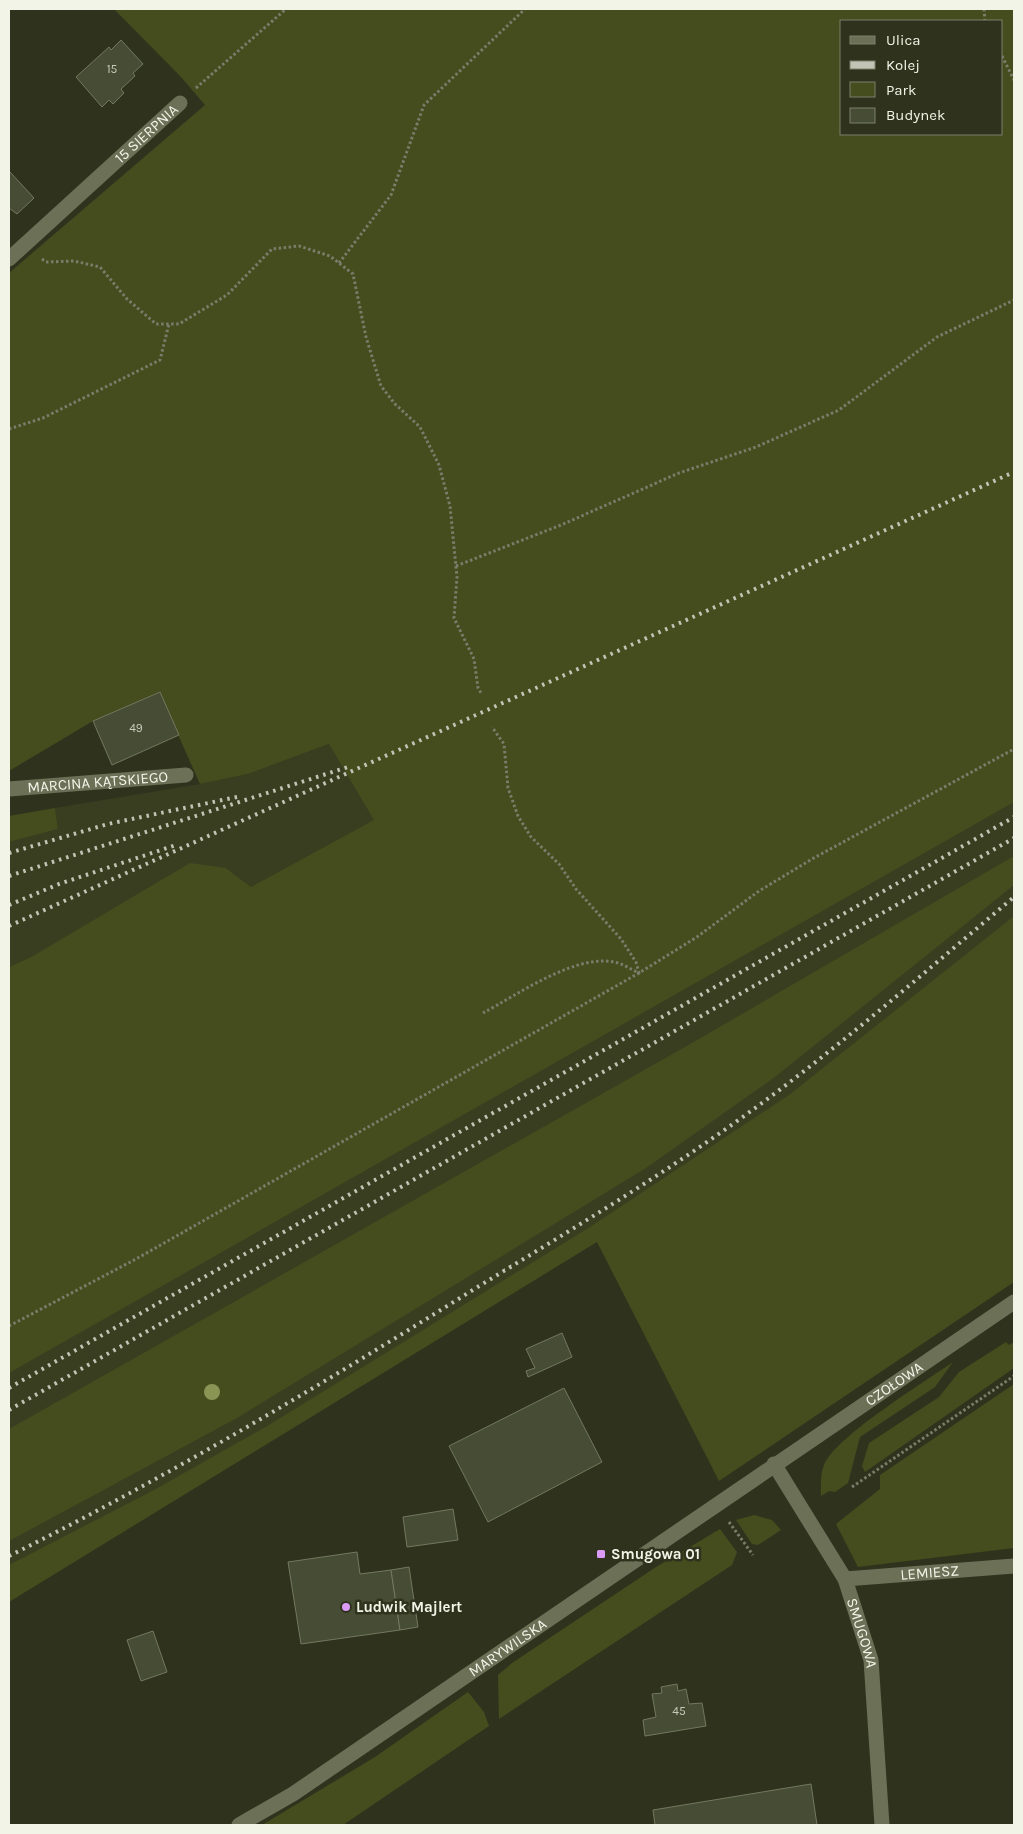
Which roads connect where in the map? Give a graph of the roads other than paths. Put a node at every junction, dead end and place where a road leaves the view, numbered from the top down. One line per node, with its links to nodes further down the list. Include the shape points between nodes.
1 (180, 103): 2 (street, 15 SIERPNIA)
2 (9, 258)
3 (186, 775): 4 (street, MARCINA KĄTSKIEGO)
4 (9, 789)
5 (1014, 1302): 6 (street, CZOŁOWA)
6 (774, 1464): 8 (street, SMUGOWA); 9 (street, MARYWILSKA, via 293,1794)
7 (1014, 1566): 8 (street, LEMIESZ)
8 (845, 1579): 10 (street, SMUGOWA, via 871,1660)
9 (239, 1825)
10 (882, 1825)

